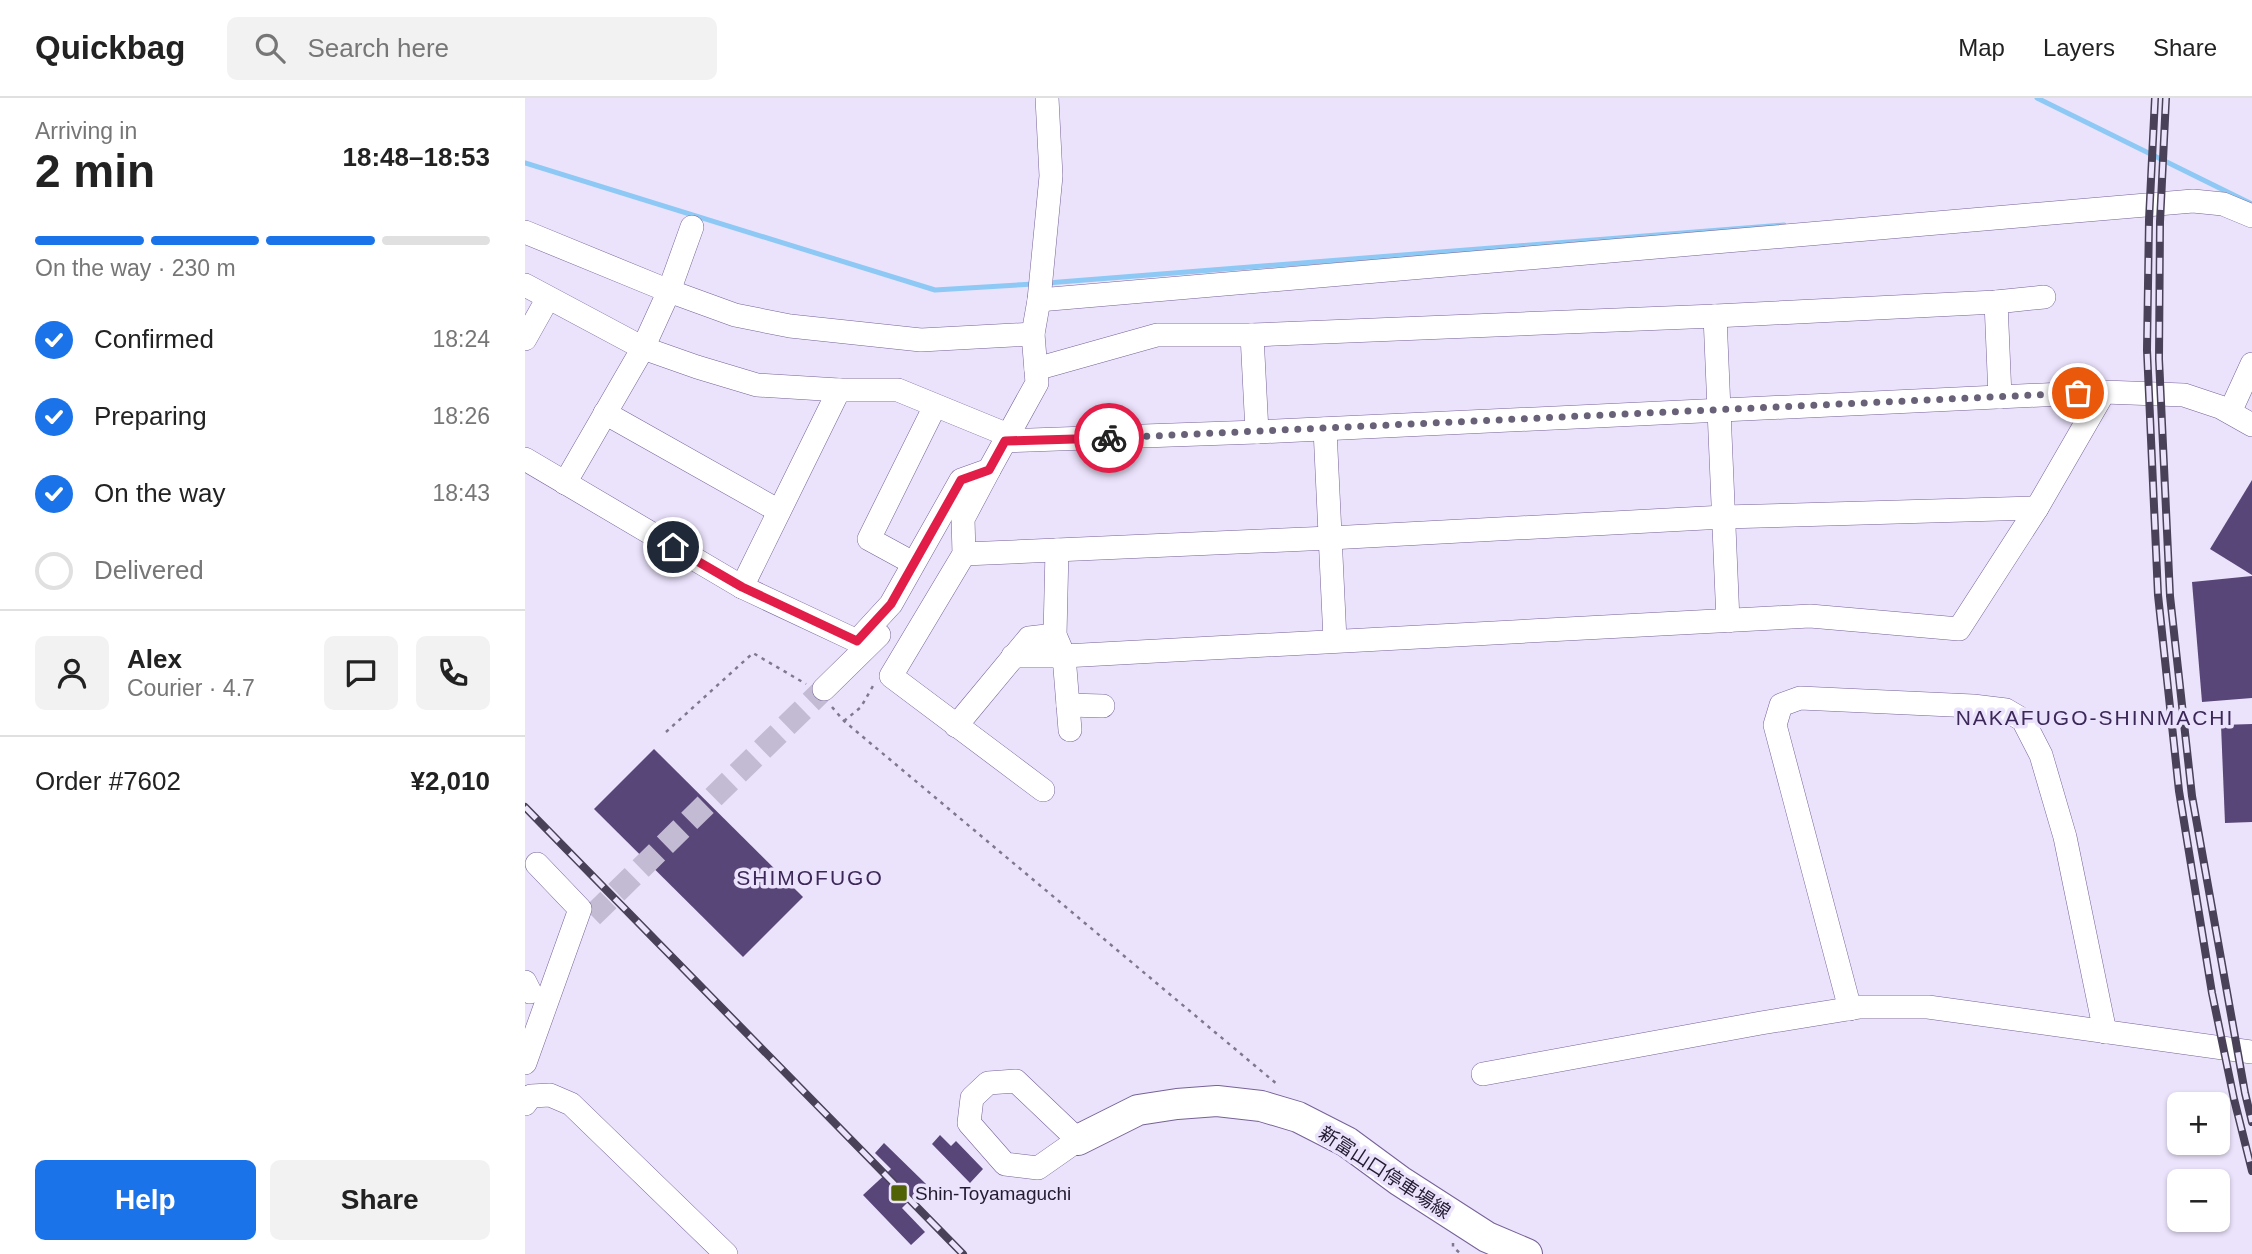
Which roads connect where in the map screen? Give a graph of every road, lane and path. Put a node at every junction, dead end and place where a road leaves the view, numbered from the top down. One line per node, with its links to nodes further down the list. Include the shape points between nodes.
1 (1047, 98): 9 (street, via 1051,176)
2 (2252, 216): 9 (street, via 2223,204 2193,201)
3 (692, 227): 6 (street)
4 (525, 232): 6 (street)
5 (525, 285): 8 (street)
6 (669, 291): 12 (street, via 735,316 813,328 921,340); 15 (street)
7 (2044, 297): 10 (street)
8 (548, 298): 14 (street); 15 (street)
9 (1039, 300): 12 (street)
10 (1996, 302): 11 (street); 20 (street)
11 (1715, 316): 13 (street); 22 (street)
12 (1033, 334): 17 (street)
13 (1252, 335): 17 (street, via 1157,335); 27 (street)
14 (525, 340)
15 (643, 348): 18 (street, via 757,385); 24 (street)
16 (2252, 364): 23 (street)
17 (1036, 369): 28 (street, via 1037,383)
18 (839, 390): 21 (street, via 898,390); 33 (street)
19 (2104, 392): 20 (street); 23 (street, via 2184,395); 32 (street)
20 (2000, 397): 22 (street)
21 (935, 405): 28 (street); 38 (street, via 869,539)
22 (1719, 410): 26 (street); 34 (street)
23 (2230, 412): 25 (street)
24 (605, 413): 31 (street); 33 (street)
25 (2252, 425)
26 (1325, 429): 27 (street); 35 (street)
27 (1257, 432): 28 (street)
28 (1007, 438): 30 (street)
29 (525, 460): 31 (street)
30 (984, 471): 37 (street, via 963,519); 38 (street, via 961,480); 43 (street, via 896,619)
31 (565, 483): 39 (street)
32 (2037, 508): 34 (street); 40 (street, via 1959,629 1810,616)
33 (779, 511): 39 (street)
34 (1724, 517): 35 (street); 40 (street)
35 (1330, 538): 36 (street); 41 (street)
36 (1056, 550): 37 (street); 42 (street)
37 (964, 554): 46 (street, via 891,677)
38 (913, 564): 39 (street, via 891,604 857,641)
39 (742, 587)
40 (1728, 621): 41 (street)
41 (1335, 640): 42 (street)
42 (1060, 645): 44 (street); 46 (street, via 1013,656)
43 (820, 692): 48 (path, via 753,653); 58 (path, via 844,721 1283,1090)
44 (1068, 705): 45 (street); 47 (street)
45 (1103, 706)
46 (956, 726): 49 (street)
47 (1070, 730)
48 (666, 732)
49 (1043, 790)
50 (537, 864): 55 (street, via 580,909)
51 (592, 916): 57 (street)
52 (1850, 1009): 53 (street, via 1928,1007); 53 (street, via 1775,726 1781,705 1800,698 1973,706 2006,710 2023,720 2041,755 2065,837); 56 (street)
53 (2105, 1032): 54 (street)
54 (2252, 1052)
55 (525, 1063)
56 (1483, 1074)
57 (527, 1094): 60 (street, via 550,1095 571,1104)
58 (1298, 1117): 59 (main road, 新富山口停車場線, via 1228,1102 1177,1104 1138,1110); 61 (main road, 新富山口停車場線, via 1347,1142 1487,1237)
59 (1078, 1140): 59 (street, via 1038,1168 1006,1164 969,1123 972,1098 988,1083 1016,1080)
60 (726, 1254)
61 (1527, 1254)

